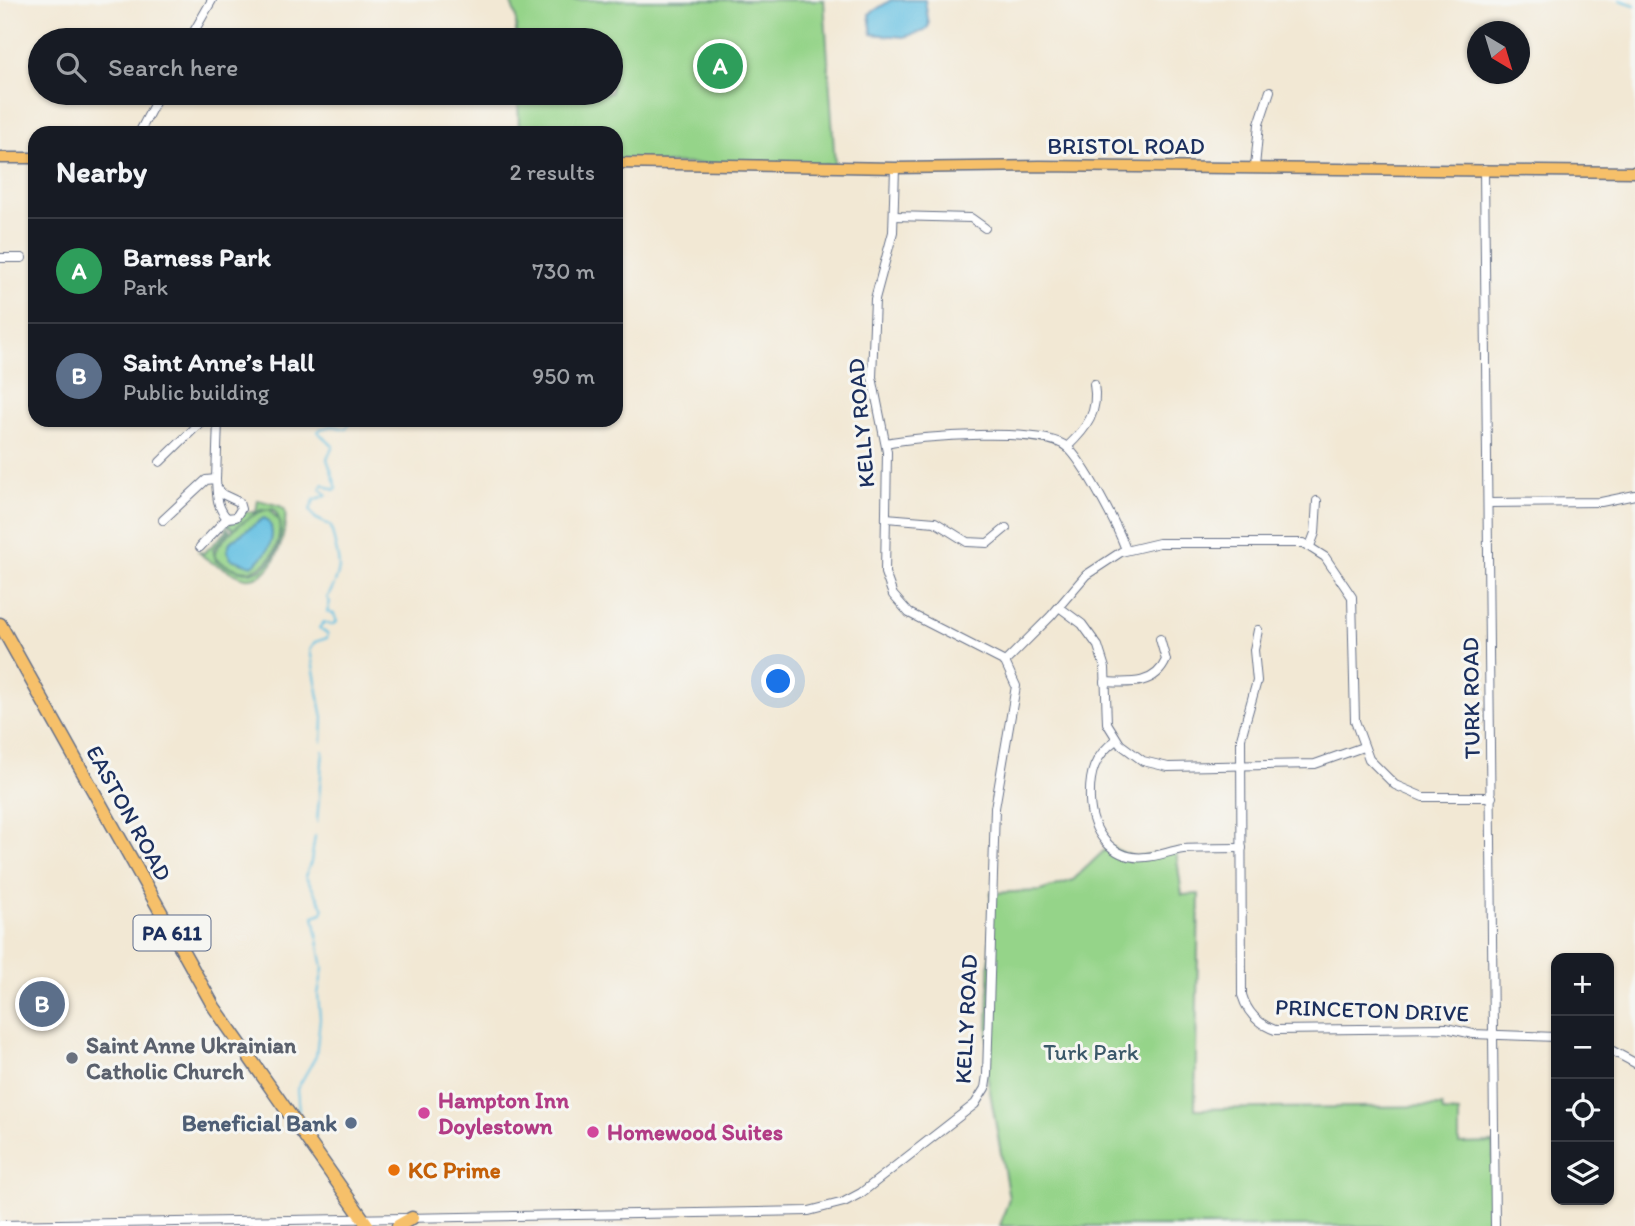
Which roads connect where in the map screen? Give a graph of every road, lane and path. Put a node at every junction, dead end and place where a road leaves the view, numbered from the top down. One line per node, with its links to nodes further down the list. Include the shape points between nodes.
1 (212, 0): 2 (street)
2 (196, 28)
3 (1270, 91): 9 (street, via 1258,124)
4 (154, 105): 5 (street)
5 (143, 126)
6 (0, 158): 7 (main road)
7 (28, 158)
8 (623, 163): 10 (main road, BRISTOL ROAD)
9 (1255, 167): 10 (main road, BRISTOL ROAD); 11 (main road, BRISTOL ROAD)
10 (895, 168): 13 (street, KELLY ROAD)
11 (1484, 169): 12 (main road, BRISTOL ROAD); 26 (street, TURK ROAD)
12 (1635, 172)
13 (894, 216): 14 (street, via 971,218); 20 (street, KELLY ROAD, via 874,311 872,377)
14 (985, 228)
15 (0, 258): 16 (street)
16 (22, 258)
17 (1094, 384): 21 (street, via 1097,398 1090,421)
18 (196, 427): 22 (street)
19 (218, 427): 23 (street)
20 (886, 443): 21 (street, via 919,437 1033,436); 28 (street, KELLY ROAD)
21 (1067, 447): 33 (street)
22 (160, 462)
23 (216, 483): 27 (street, via 218,505); 27 (street, via 241,506 236,517); 29 (street, via 206,480)
24 (1635, 495): 26 (street, via 1601,502)
25 (1317, 501): 31 (street)
26 (1489, 503): 43 (street, TURK ROAD)
27 (227, 518): 32 (street)
28 (886, 519): 30 (street, via 935,522 974,544 988,543); 38 (street, KELLY ROAD, via 885,573 897,602 914,617)
29 (163, 520)
30 (1006, 528)
31 (1310, 546): 33 (street, via 1293,542 1158,543); 41 (street, via 1325,557 1352,597 1355,721)
32 (200, 547)
33 (1126, 550): 34 (street, via 1086,575)
34 (1059, 607): 38 (street); 39 (street, via 1082,624 1098,646)
35 (0, 624): 50 (highway, EASTON ROAD / PA 611, via 214,1007)
36 (1258, 630): 42 (street, PRINCETON DRIVE, via 1254,650 1257,681 1241,738)
37 (1160, 639): 39 (street, via 1166,660 1158,673 1138,682)
38 (1005, 662): 49 (street, KELLY ROAD, via 1016,686 995,808 988,1075 971,1108 861,1193 815,1210)
39 (1105, 682): 40 (street, via 1107,723)
40 (1116, 740): 42 (street, via 1156,765); 44 (street, via 1098,757 1090,783 1092,820 1109,846 1144,858 1181,850)
41 (1363, 747): 42 (street, via 1315,764); 43 (street, via 1380,773 1404,790 1431,799)
42 (1242, 766): 44 (street, PRINCETON DRIVE)
43 (1492, 797): 45 (street, TURK ROAD)
44 (1242, 848): 45 (street, PRINCETON DRIVE, via 1242,995 1255,1019 1275,1030 1446,1028)
45 (1494, 1033): 46 (street, PRINCETON DRIVE); 53 (street, TURK ROAD)
46 (1551, 1037)
47 (1614, 1052): 48 (street)
48 (1635, 1063)
49 (412, 1218): 50 (street, KELLY ROAD); 52 (highway)
50 (366, 1222): 51 (street, KELLY ROAD)
51 (0, 1224)
52 (398, 1226)
53 (1495, 1226)

